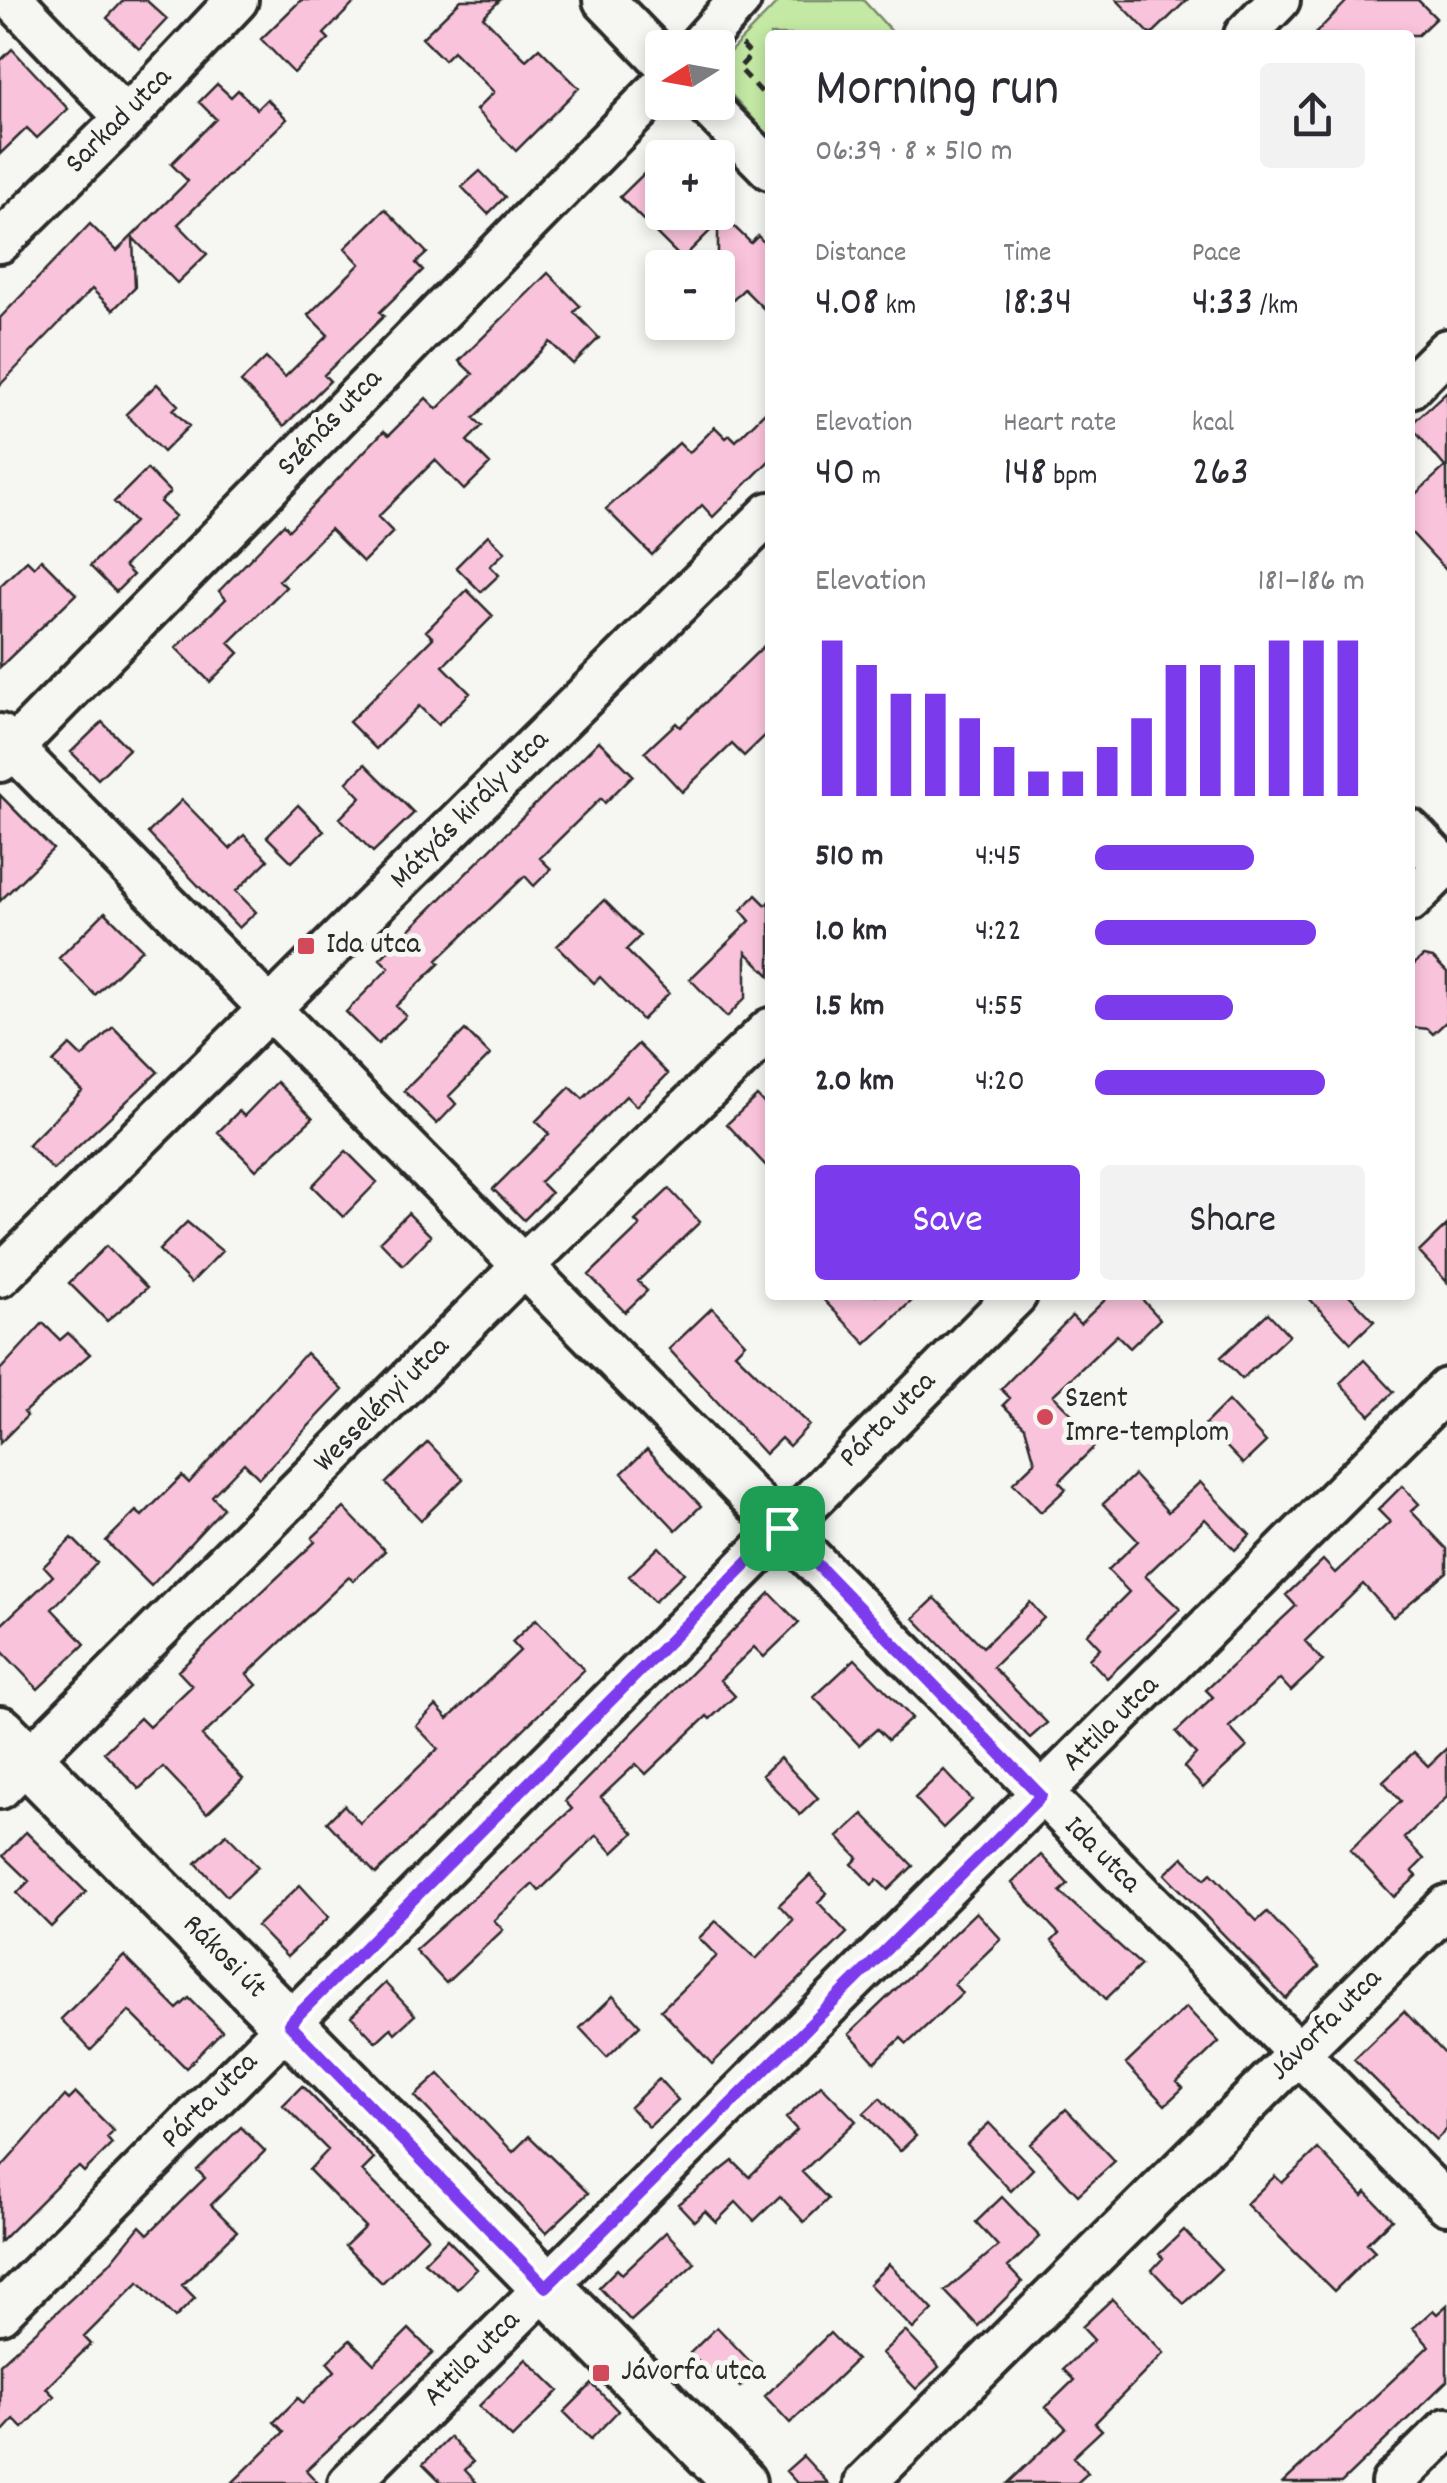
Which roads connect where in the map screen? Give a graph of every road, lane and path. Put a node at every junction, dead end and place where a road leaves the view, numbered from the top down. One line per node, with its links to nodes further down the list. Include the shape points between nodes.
1 (13, 0): 10 (street)
2 (237, 0): 10 (street, Sarkad utca)
3 (604, 0): 7 (street)
4 (1278, 0): 6 (street)
5 (719, 23): 8 (path, via 751,55 739,68)
6 (1250, 30)
7 (645, 42)
8 (765, 96)
9 (645, 103): 17 (street, Szénás utca)
10 (126, 118): 13 (street, Sarkad utca)
11 (721, 120): 12 (street)
12 (765, 165)
13 (0, 242)
14 (1447, 350): 15 (street)
15 (1415, 381)
16 (765, 518): 21 (street, Mátyás király utca)
17 (4, 749): 21 (street, Ida utca)
18 (1415, 835): 19 (street)
19 (1446, 866): 20 (street)
20 (1415, 896)
21 (271, 1010): 23 (street, Ida utca); 24 (street, Mátyás király utca)
22 (765, 1034): 23 (street, Wesselényi utca)
23 (523, 1266): 27 (street, Ida utca); 28 (street, Wesselényi utca)
24 (0, 1276)
25 (1011, 1300): 27 (street, Párta utca)
26 (1447, 1389): 29 (street, Attila utca)
27 (782, 1528): 29 (street, Ida utca); 31 (street, Párta utca)
28 (9, 1761): 31 (main road, Rákosi út)
29 (1041, 1796): 32 (street, Ida utca); 34 (street, Attila utca)
30 (1447, 1906): 32 (street, Jávorfa utca)
31 (289, 2024): 34 (main road, Rákosi út); 35 (street, Párta utca)
32 (1300, 2054): 33 (street, Ida utca); 39 (street, Jávorfa utca)
33 (1447, 2204)
34 (546, 2287): 37 (street, Attila utca); 38 (main road, Rákosi út)
35 (0, 2313)
36 (1447, 2429): 40 (street)
37 (349, 2483)
38 (740, 2483)
39 (866, 2483)
40 (1392, 2483)

